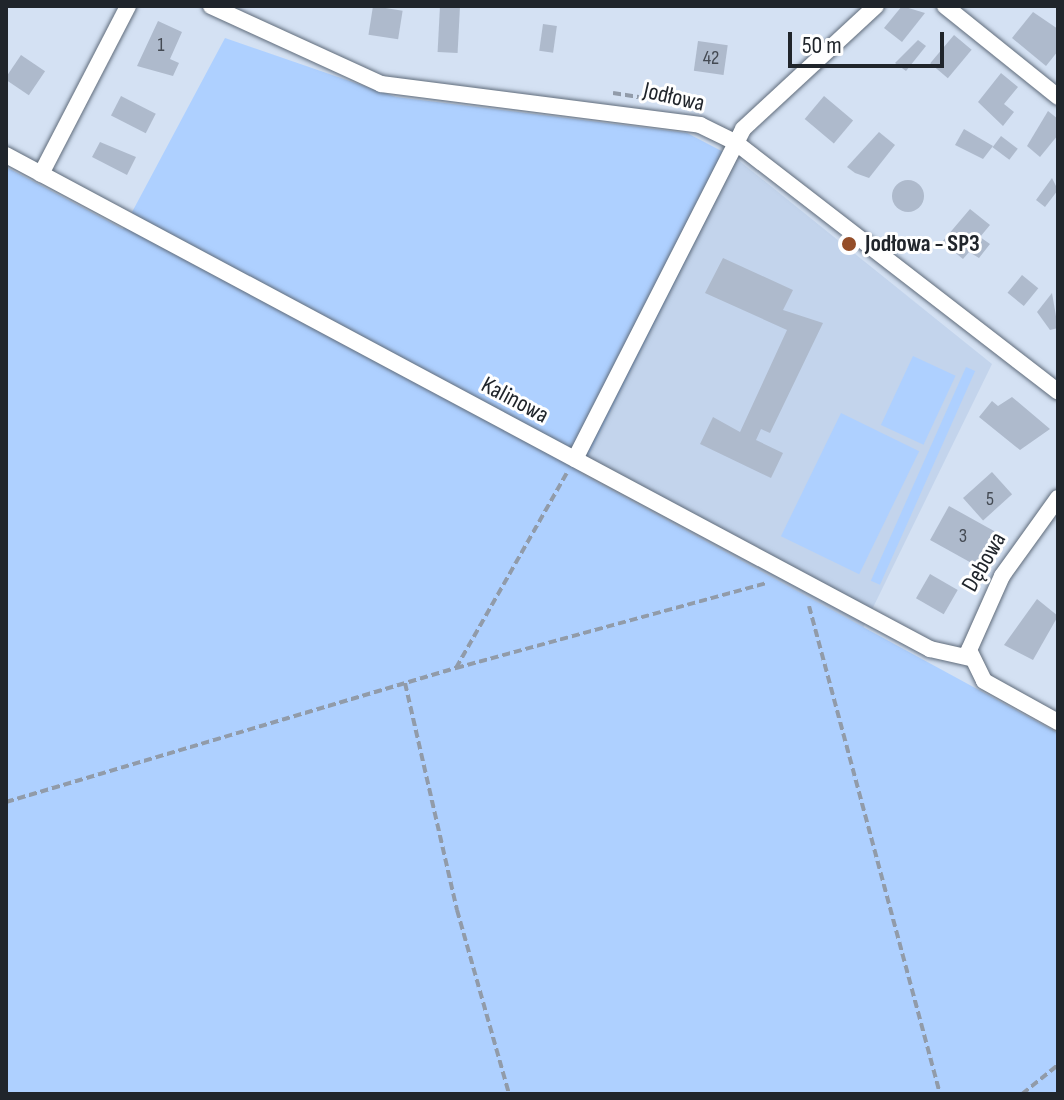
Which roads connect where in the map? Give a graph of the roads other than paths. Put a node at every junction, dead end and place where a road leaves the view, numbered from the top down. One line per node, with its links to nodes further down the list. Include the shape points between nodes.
1 (128, 6): 8 (street)
2 (211, 6): 6 (street, Jodłowa, via 381,84 655,114)
3 (876, 6): 6 (street, via 784,84)
4 (945, 6): 5 (street)
5 (1058, 97)
6 (735, 142): 9 (street, Jodłowa); 10 (street)
7 (6, 155): 8 (street, Kalinowa)
8 (41, 174): 10 (street, Kalinowa)
9 (1058, 392)
10 (575, 459): 12 (street, Kalinowa, via 930,649)
11 (1058, 498): 12 (street, Dębowa, via 989,600 972,635)
12 (970, 658): 13 (street, via 992,688)
13 (1058, 722)

